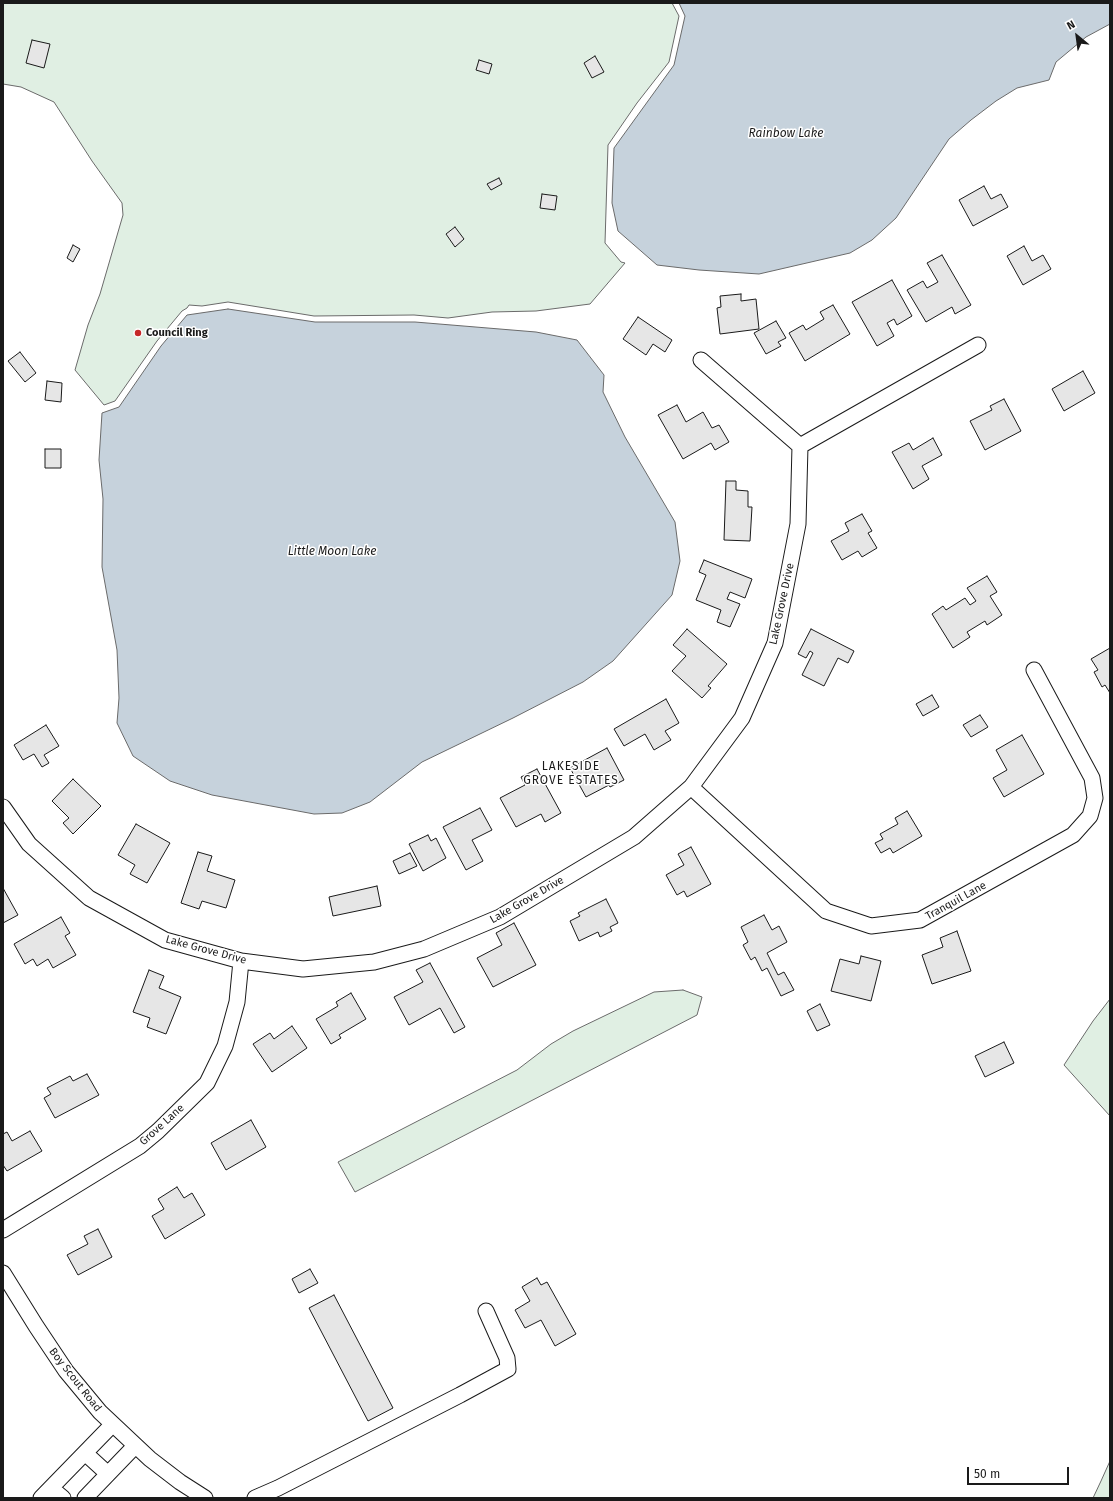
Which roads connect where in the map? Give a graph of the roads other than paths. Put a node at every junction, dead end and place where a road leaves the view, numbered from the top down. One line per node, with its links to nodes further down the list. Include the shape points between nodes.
1 (978, 345): 3 (street)
2 (701, 360): 3 (street)
3 (800, 446): 5 (street, Lake Grove Drive, via 798,524 775,643 742,718)
4 (1034, 670): 5 (street, Tranquil Lane, via 1092,778 1095,798 1090,816 1073,835 920,920 871,926 826,911)
5 (691, 787): 7 (street, Lake Grove Drive, via 634,837 500,917 424,949 374,962 303,969)
6 (3, 807): 7 (street, Lake Grove Drive, via 29,844 89,898 165,940)
7 (240, 961): 8 (street, Grove Lane, via 237,1002 225,1046 207,1083 140,1146)
8 (3, 1230)
9 (3, 1273): 11 (street, Boy Scout Road, via 66,1371)
10 (486, 1311): 19 (street, via 507,1358 508,1369 440,1406)
11 (112, 1425): 12 (street, Boy Scout Road); 13 (street)
12 (135, 1446): 14 (street); 18 (street, Boy Scout Road, via 169,1474)
13 (85, 1453): 14 (street); 15 (street)
14 (108, 1474): 17 (street)
15 (46, 1493): 16 (street)
16 (63, 1498)
17 (84, 1498)
18 (205, 1498)
19 (255, 1498)

